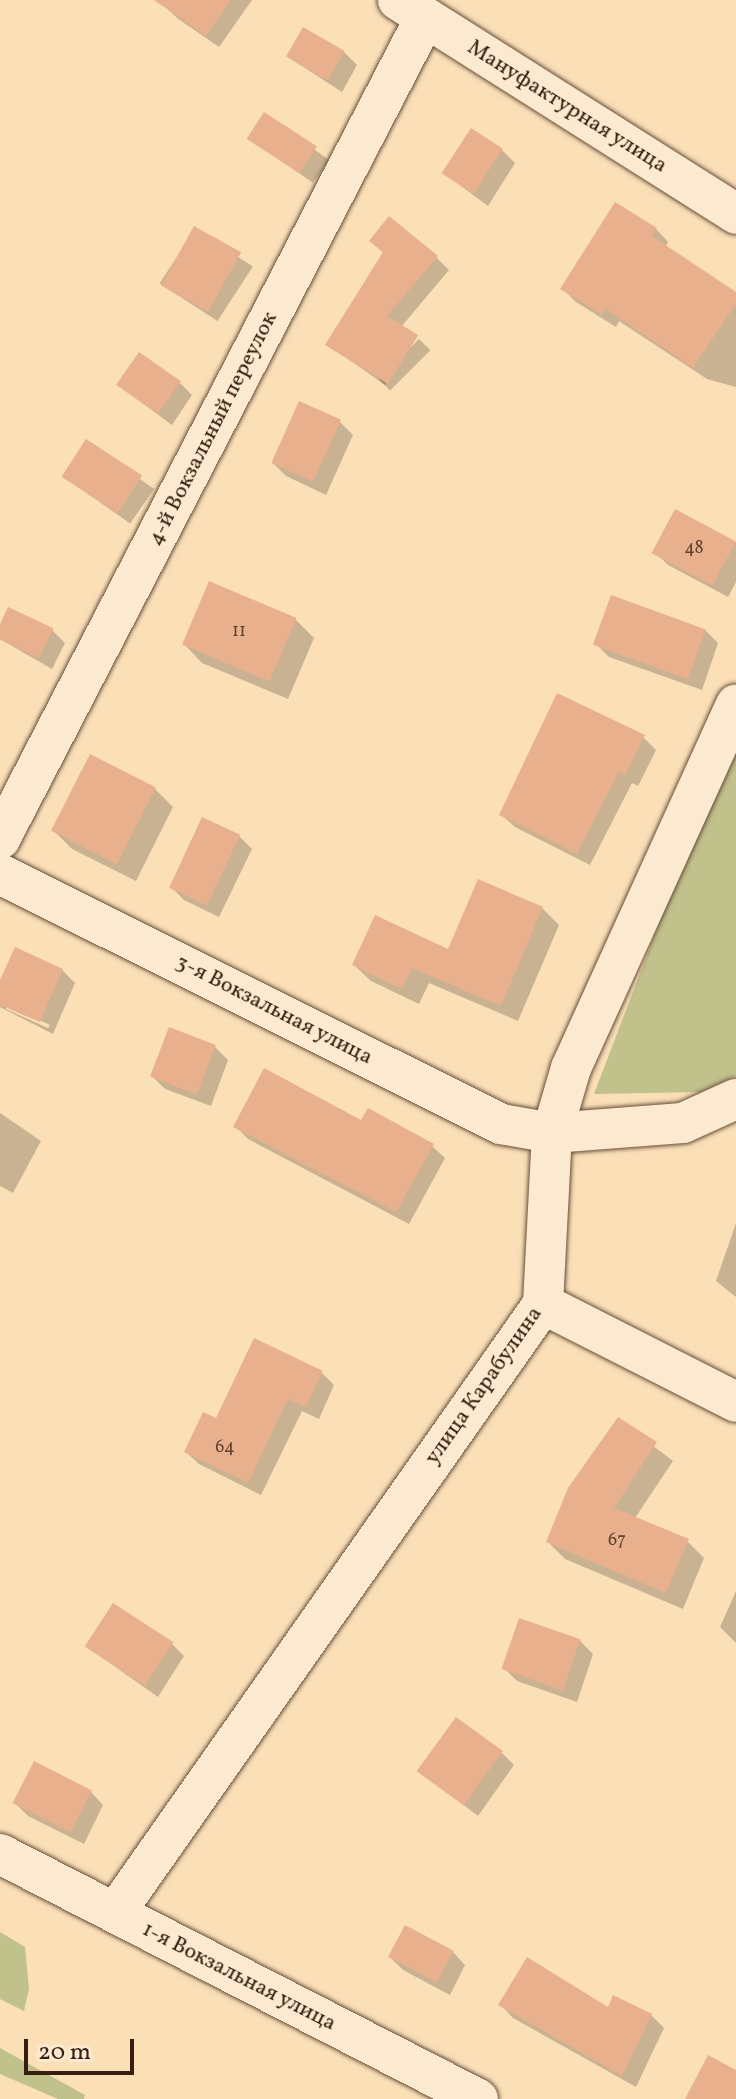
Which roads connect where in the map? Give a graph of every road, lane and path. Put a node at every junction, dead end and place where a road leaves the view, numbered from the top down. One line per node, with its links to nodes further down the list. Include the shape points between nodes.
1 (412, 9): 2 (street, Мануфактурная улица); 4 (street, 4-й Вокзальный переулок)
2 (736, 214)
3 (736, 705): 7 (street, улица Карабулина, via 571,1068)
4 (0, 839)
5 (0, 874): 7 (street, 3-я Вокзальная улица, via 501,1124)
6 (736, 1099): 7 (street, 3-я Вокзальная улица, via 683,1123)
7 (552, 1133): 8 (street, улица Карабулина)
8 (543, 1304): 9 (street); 11 (street, улица Карабулина)
9 (736, 1402)
10 (0, 1854): 11 (street, 1-я Вокзальная улица)
11 (115, 1913): 12 (street, 1-я Вокзальная улица)
12 (478, 2099)

